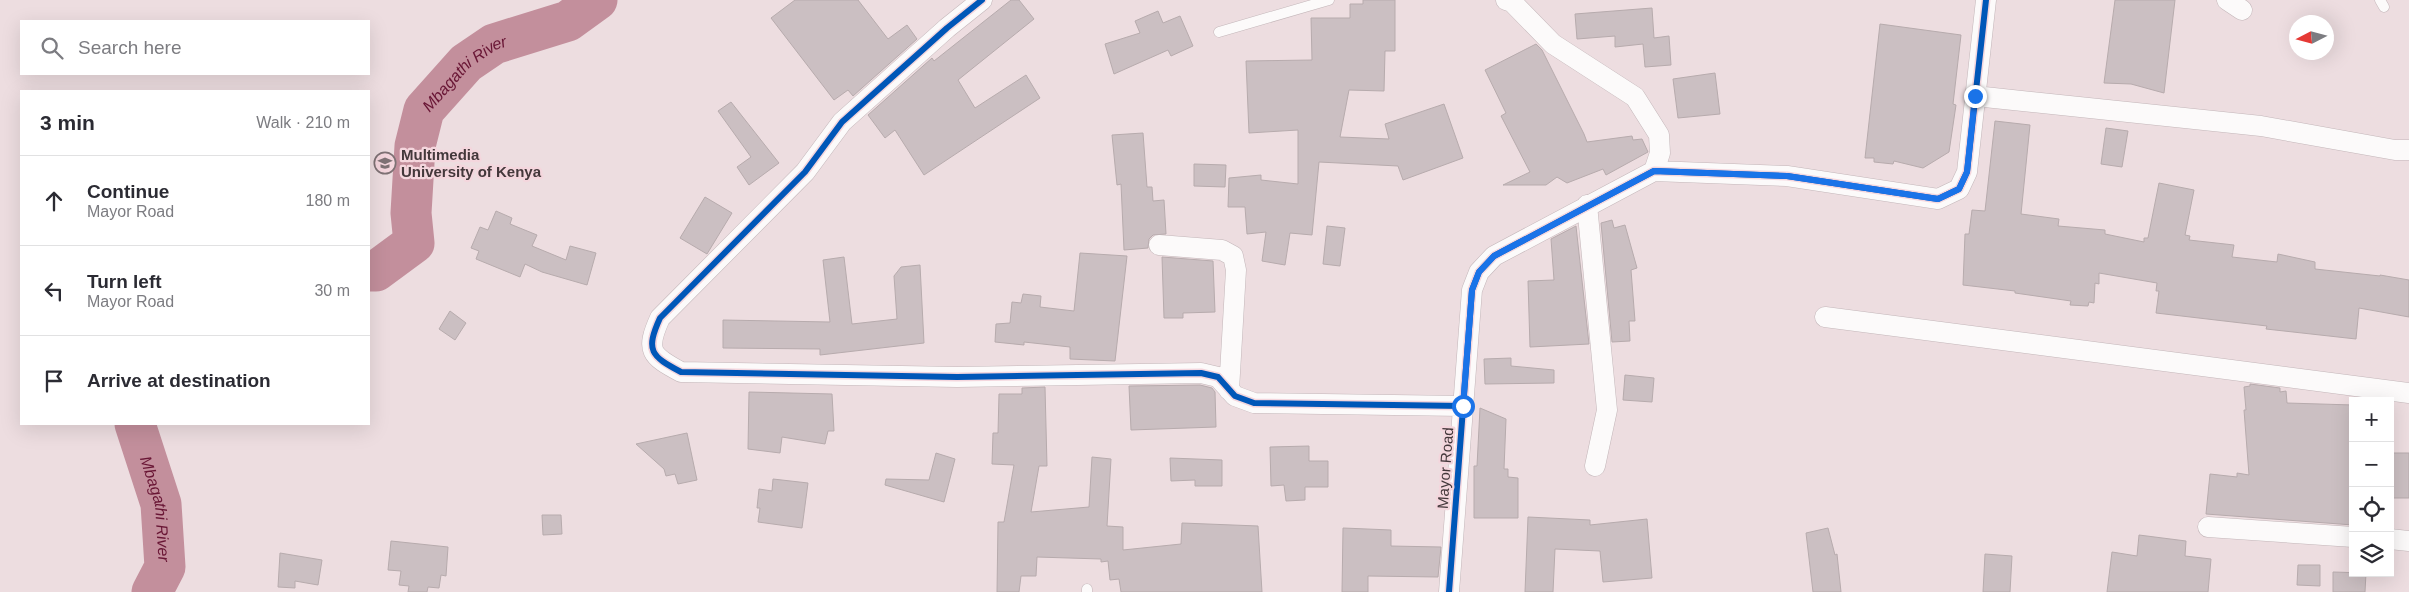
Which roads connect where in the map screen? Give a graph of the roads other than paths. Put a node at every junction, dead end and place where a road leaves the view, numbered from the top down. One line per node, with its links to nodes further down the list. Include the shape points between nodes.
1 (982, 0): 12 (street, via 946,28 842,122 805,172 660,318 652,336 653,352 681,372 957,377 1200,373 1218,377)
2 (1329, 0): 5 (lane)
3 (1506, 0): 8 (street, via 1512,2 1553,44 1635,97 1659,135 1660,152)
4 (1986, 0): 6 (street, Mayor Road)
5 (1220, 32)
6 (1975, 96): 7 (street, via 2261,126); 8 (street, Mayor Road, via 1967,172 1959,189 1938,199 1787,176)
7 (2409, 150)
8 (1654, 171): 9 (street, Mayor Road)
9 (1587, 205): 14 (street, Mayor Road, via 1494,256 1479,272 1472,290); 15 (street, via 1607,410)
10 (1159, 245): 12 (street, via 1222,250 1233,256 1236,270)
11 (1825, 317): 13 (street)
12 (1229, 390): 14 (street, via 1235,396 1254,403)
13 (2409, 393)
14 (1463, 406): 20 (street, Mayor Road)
15 (1595, 466)
16 (2208, 527): 17 (street)
17 (2349, 537)
18 (2394, 539): 19 (street)
19 (2409, 541)
20 (1448, 592)

